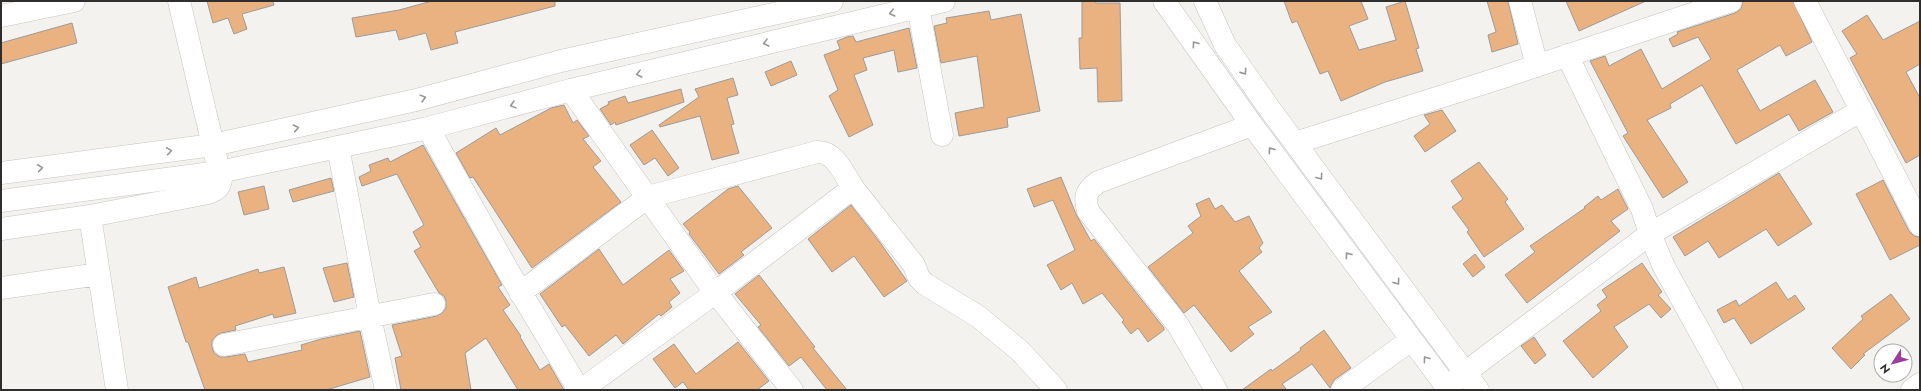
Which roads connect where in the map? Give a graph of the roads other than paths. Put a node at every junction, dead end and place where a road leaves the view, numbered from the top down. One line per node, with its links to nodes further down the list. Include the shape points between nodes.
1 (74, 1): 11 (street)
2 (179, 1): 20 (street)
3 (832, 1): 20 (street, one-way to 3, via 416,100 561,61)
4 (944, 1): 10 (street)
5 (1164, 1): 16 (street, one-way to 5)
6 (1205, 1): 19 (street, one-way to 19, via 1225,45)
7 (1520, 1): 13 (street)
8 (1731, 1): 12 (street)
9 (1805, 1): 15 (street)
10 (918, 6): 14 (street, one-way to 14); 18 (street)
11 (1, 16)
12 (1567, 55): 13 (street); 30 (street, via 1642,209)
13 (1537, 66): 19 (street)
14 (571, 90): 17 (street, one-way to 17); 25 (street)
15 (1860, 111): 28 (street); 30 (street)
16 (1252, 125): 37 (street, one-way to 16); 47 (street, via 1098,182 1088,190 1084,199 1088,211 1178,326)
17 (428, 128): 21 (street); 34 (street)
18 (942, 135)
19 (1294, 143): 39 (street, one-way to 39)
20 (213, 145): 22 (street); 23 (street, one-way to 20)
21 (338, 147): 22 (street); 36 (street)
22 (219, 172): 26 (street); 27 (street, via 220,185 208,193)
23 (1, 173)
24 (853, 188): 25 (street, via 833,157 824,152 817,152); 33 (street); 46 (street, via 914,265 919,278 925,284 979,317 1031,361)
25 (648, 197): 33 (street); 34 (street)
26 (1, 201)
27 (90, 216): 29 (street); 31 (street)
28 (1920, 225)
29 (1, 228)
30 (1650, 234): 39 (street); 50 (street, via 1664,267)
31 (99, 274): 32 (street); 43 (street)
32 (1, 288)
33 (715, 292): 41 (street); 45 (street)
34 (520, 293): 45 (street)
35 (434, 304): 36 (street)
36 (370, 317): 38 (street); 44 (street)
37 (1411, 340): 42 (street, one-way to 37); 48 (street)
38 (224, 345)
39 (1465, 372): 42 (street); 49 (street)
40 (1920, 384): 51 (street)
41 (787, 388)
42 (1448, 388)
43 (117, 390)
44 (386, 390)
45 (580, 390)
46 (1056, 390)
47 (1216, 390)
48 (1342, 390)
49 (1478, 390)
50 (1732, 390)
51 (1912, 390)

